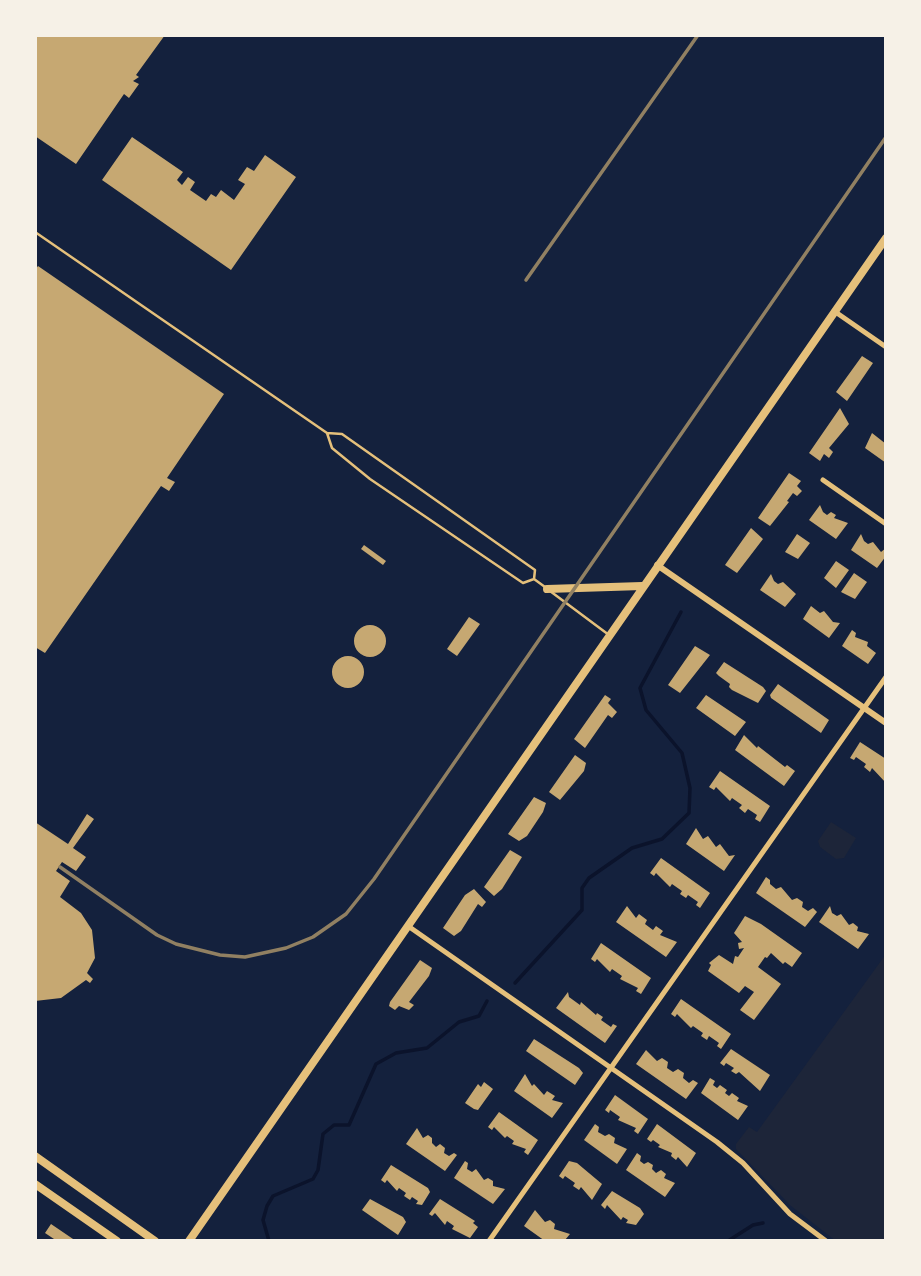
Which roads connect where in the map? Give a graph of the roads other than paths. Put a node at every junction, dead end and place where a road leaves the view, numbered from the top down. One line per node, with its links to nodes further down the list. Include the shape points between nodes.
1 (35, 232): 5 (lane)
2 (886, 238): 3 (main road)
3 (834, 311): 4 (street); 8 (main road)
4 (886, 347)
5 (327, 433): 9 (lane, via 342,434 535,570); 9 (lane, via 332,448 370,479 523,583)
6 (822, 480): 7 (street)
7 (886, 524)
8 (657, 565): 10 (main road); 14 (street)
9 (534, 579): 11 (lane)
10 (642, 586): 11 (main road); 12 (main road)
11 (547, 589): 12 (lane)
12 (609, 635): 16 (main road)
13 (886, 677): 14 (street)
14 (864, 708): 15 (street); 17 (street)
15 (886, 723)
16 (407, 926): 17 (street); 22 (main road)
17 (612, 1068): 23 (street); 24 (street, via 732,1153 790,1213)
18 (35, 1156): 21 (main road)
19 (35, 1184): 20 (main road)
20 (115, 1241)
21 (155, 1241)
22 (189, 1241)
23 (489, 1241)
24 (826, 1241)

